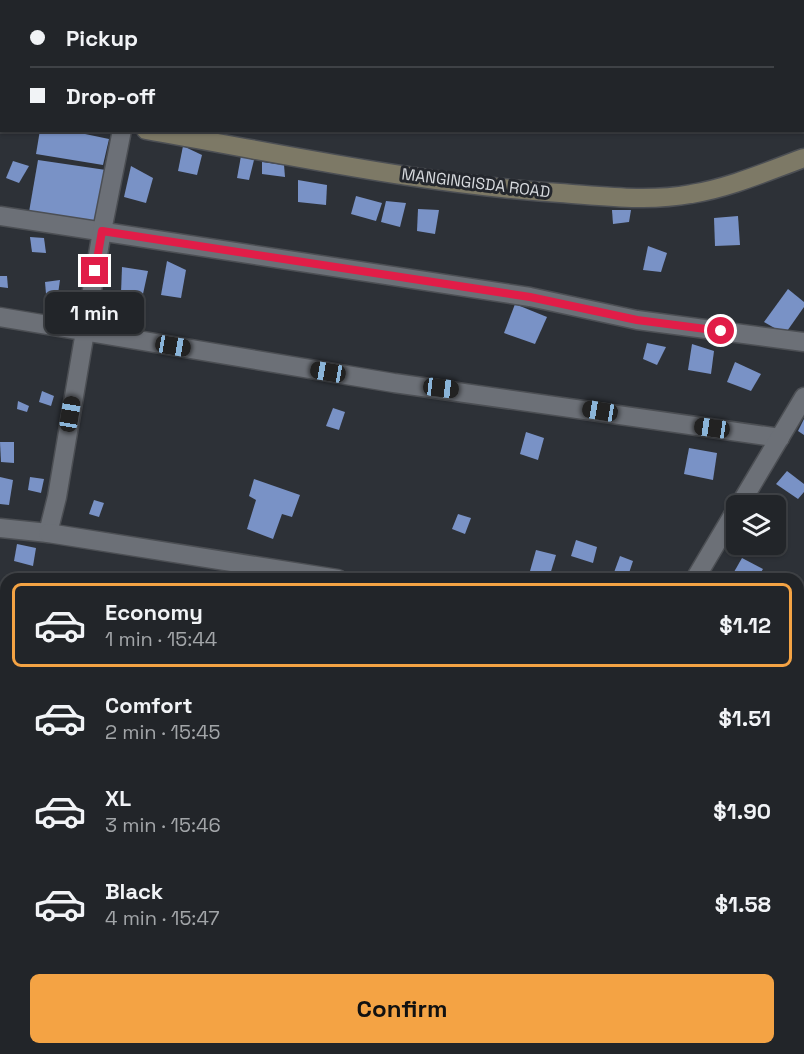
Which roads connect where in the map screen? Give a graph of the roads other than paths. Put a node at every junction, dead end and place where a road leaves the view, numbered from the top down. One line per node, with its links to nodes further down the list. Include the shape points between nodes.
1 (122, 132): 5 (street)
2 (157, 132): 3 (street, MANGINGISDA ROAD, via 410,176 640,199 692,194)
3 (804, 158)
4 (0, 216): 5 (street)
5 (102, 231): 7 (street); 8 (street, via 530,297 637,320)
6 (0, 317): 7 (street)
7 (84, 331): 10 (street, via 394,383); 14 (street)
8 (804, 342)
9 (804, 397): 10 (street)
10 (780, 438): 11 (street)
11 (746, 495)
12 (726, 527): 16 (street)
13 (0, 528): 14 (street)
14 (48, 533): 15 (street)
15 (300, 573)
16 (699, 573)

